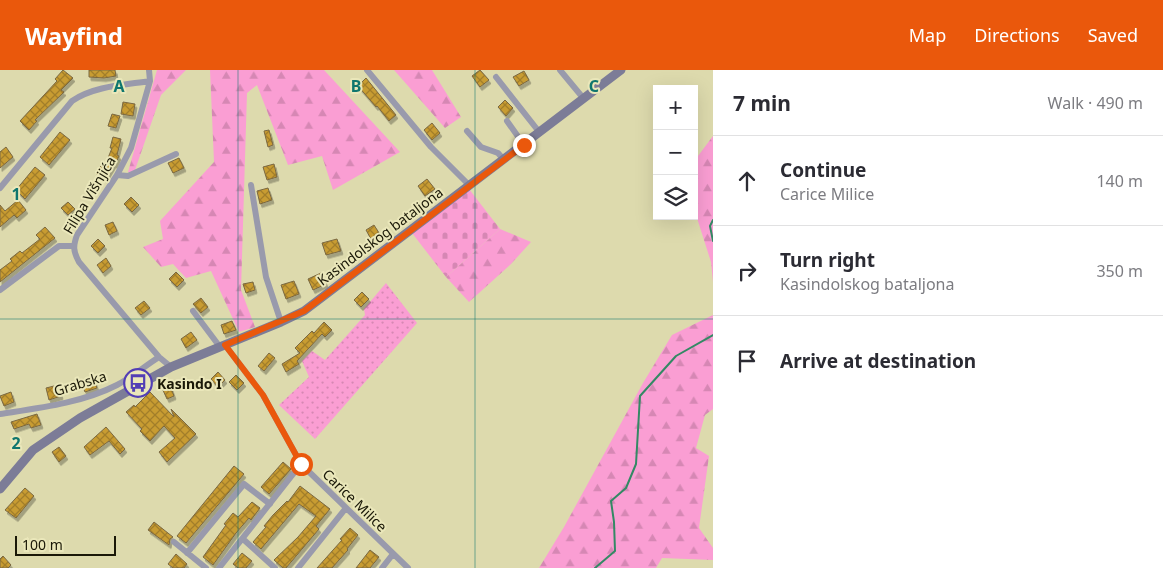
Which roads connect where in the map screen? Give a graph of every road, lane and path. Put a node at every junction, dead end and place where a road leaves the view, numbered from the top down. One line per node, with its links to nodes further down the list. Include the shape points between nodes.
1 (149, 70): 6 (street, Filipa Višnjića)
2 (368, 70): 16 (street, via 431,147)
3 (560, 70): 7 (street)
4 (621, 70): 7 (street, Kasindolskog bataljona)
5 (496, 77): 10 (street)
6 (150, 82): 14 (street, Filipa Višnjića, via 131,148); 17 (street, via 83,93 72,101)
7 (584, 99): 10 (street, Kasindolskog bataljona)
8 (507, 121): 11 (street)
9 (467, 131): 13 (street, via 481,147 498,153)
10 (540, 133): 11 (street, Kasindolskog bataljona)
11 (524, 145): 13 (street, Kasindolskog bataljona)
12 (176, 154): 14 (street, via 128,176)
13 (504, 160): 16 (street, Kasindolskog bataljona)
14 (117, 175): 18 (street, Filipa Višnjića, via 76,235)
15 (251, 185): 21 (street, via 266,277)
16 (470, 186): 21 (street, Kasindolskog bataljona, via 304,311)
17 (0, 188)
18 (73, 246): 19 (street, Filipa Višnjića, via 59,246); 23 (street, Filipa Višnjića, via 79,262)
19 (0, 290)
20 (193, 311): 22 (street, Carice Milice)
21 (281, 322): 22 (street, Kasindolskog bataljona)
22 (223, 346): 24 (street, Kasindolskog bataljona); 26 (street, Carice Milice, via 263,395)
23 (159, 357): 24 (street, Filipa Višnjića); 25 (street, Grabska, via 102,391)
24 (171, 367): 27 (street, Kasindolskog bataljona, via 80,418 34,450)
25 (0, 414)
26 (301, 464): 28 (street); 29 (street, Carice Milice)
27 (0, 489)
28 (270, 504): 30 (street); 32 (street, via 244,484)
29 (346, 508): 33 (street, Carice Milice); 37 (street)
30 (243, 539): 35 (street); 36 (street)
31 (174, 542): 32 (street)
32 (188, 553): 34 (street)
33 (393, 554): 38 (street); 39 (street, Carice Milice)
34 (206, 568)
35 (219, 568)
36 (275, 568)
37 (298, 568)
38 (382, 568)
39 (408, 568)

